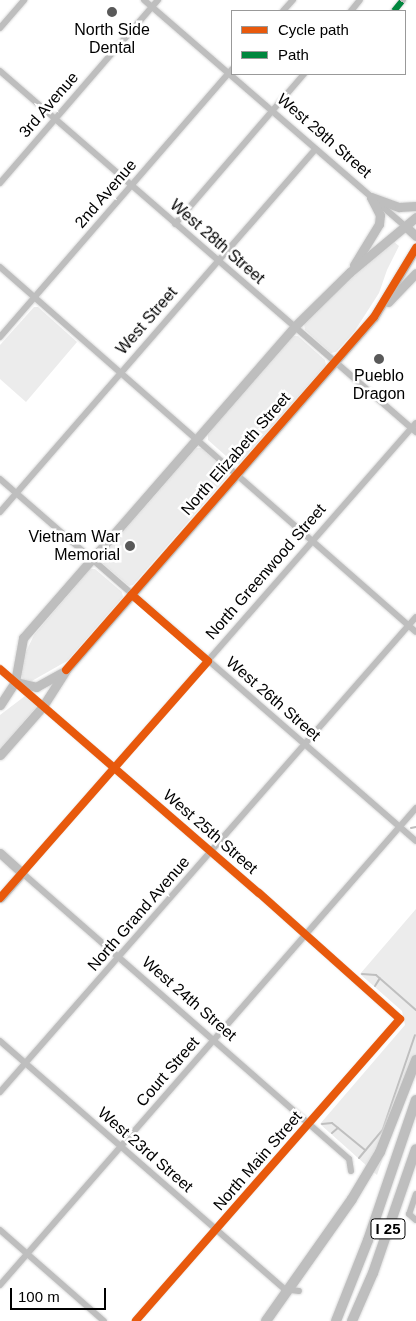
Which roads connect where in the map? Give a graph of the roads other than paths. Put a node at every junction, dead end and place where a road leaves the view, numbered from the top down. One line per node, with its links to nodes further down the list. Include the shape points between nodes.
1 (24, 0): 11 (street)
2 (144, 0): 7 (street, West 29th Street)
3 (158, 0): 7 (street, 3rd Avenue)
4 (293, 0): 8 (street)
5 (360, 0): 9 (street)
6 (403, 0): 10 (street)
7 (152, 7): 13 (street, West 29th Street); 17 (street, 3rd Avenue)
8 (284, 10)
9 (352, 10)
10 (395, 10)
11 (0, 28)
12 (0, 71): 17 (street, West 28th Street)
13 (231, 71): 20 (street, 2nd Avenue)
14 (235, 75): 16 (street, West 29th Street)
15 (303, 75): 16 (street)
16 (272, 110): 18 (street, West 29th Street); 24 (street)
17 (55, 119): 19 (street, 3rd Avenue); 20 (street, West 28th Street)
18 (316, 149): 21 (street, West 29th Street); 28 (street, West Street)
19 (0, 183)
20 (132, 186): 24 (street, West 28th Street); 32 (street, 2nd Avenue)
21 (371, 197): 22 (main road, via 399,207); 25 (street, West 29th Street); 30 (main road, via 380,215 379,224)
22 (416, 206)
23 (416, 217): 25 (main road)
24 (175, 224): 28 (street, West 28th Street)
25 (405, 226): 26 (main road, West 29th Street); 30 (main road)
26 (416, 236)
27 (416, 248): 33 (main road, North Elizabeth Street)
28 (218, 261): 34 (street, West 28th Street); 37 (street, West Street)
29 (0, 267): 32 (street)
30 (350, 272): 34 (main road)
31 (416, 273): 33 (main road)
32 (34, 297): 35 (street, 2nd Avenue); 37 (street)
33 (378, 313): 36 (main road, North Elizabeth Street)
34 (295, 326): 36 (street, West 28th Street); 39 (main road)
35 (0, 336)
36 (335, 362): 38 (street, West 28th Street); 40 (main road, North Elizabeth Street)
37 (121, 372): 39 (street); 42 (street, West Street)
38 (414, 428): 44 (street, North Greenwood Street)
39 (198, 439): 40 (street); 45 (main road)
40 (237, 474): 44 (street); 46 (main road, North Elizabeth Street)
41 (0, 480): 42 (street, West 26th Street)
42 (16, 493): 43 (street, West Street); 45 (street, West 26th Street)
43 (0, 512)
44 (312, 541): 48 (street); 50 (street, North Greenwood Street)
45 (92, 560): 46 (street, West 26th Street); 53 (main road, via 24,638)
46 (132, 595): 50 (street, West 26th Street); 52 (main road, North Elizabeth Street)
47 (416, 617): 48 (street, North Grand Avenue)
48 (409, 625): 49 (street); 56 (street, North Grand Avenue)
49 (416, 632)
50 (208, 661): 56 (street, West 26th Street); 58 (street, North Greenwood Street)
51 (0, 669): 53 (street, West 25th Street)
52 (66, 670): 53 (main road, via 36,687); 55 (main road, North Elizabeth Street)
53 (15, 682): 54 (main road); 55 (street, West 25th Street)
54 (0, 705)
55 (43, 706): 57 (main road, North Elizabeth Street); 58 (street, West 25th Street)
56 (305, 744): 60 (street, West 26th Street); 62 (street, North Grand Avenue)
57 (0, 755)
58 (115, 767): 62 (street, West 25th Street); 64 (street, North Greenwood Street)
59 (416, 808): 60 (street, Court Street)
60 (399, 827): 61 (street, West 26th Street); 66 (street, Court Street)
61 (416, 841)
62 (211, 851): 66 (street, West 25th Street); 67 (street, North Grand Avenue)
63 (0, 853): 64 (main road, West 24th Street)
64 (22, 873): 65 (main road, North Greenwood Street); 67 (street, West 24th Street)
65 (0, 898)
66 (306, 934): 68 (street, West 25th Street); 69 (street, Court Street)
67 (119, 957): 69 (street, West 24th Street); 72 (street, North Grand Avenue)
68 (400, 1019): 75 (street, North Main Street)
69 (214, 1040): 75 (street, West 24th Street); 76 (street, Court Street)
70 (0, 1041): 72 (street, West 23rd Street)
71 (416, 1060): 85 (highway, via 380,1152 352,1199)
72 (25, 1063): 73 (street, North Grand Avenue); 76 (street, West 23rd Street)
73 (0, 1092)
74 (416, 1100): 90 (highway, I 25, via 368,1240)
75 (309, 1123): 78 (street, West 24th Street, via 349,1159); 82 (street, North Main Street)
76 (122, 1147): 82 (street, West 23rd Street); 83 (street, Court Street)
77 (416, 1148): 91 (highway, I 25)
78 (351, 1171)
79 (416, 1194): 80 (street, via 409,1214)
80 (416, 1220)
81 (0, 1230): 83 (street)
82 (216, 1230): 85 (street, West 23rd Street); 88 (street, North Main Street)
83 (27, 1254): 84 (street, Court Street); 87 (street)
84 (0, 1286)
85 (287, 1290): 86 (street, West 23rd Street); 89 (highway)
86 (298, 1292)
87 (104, 1321)
88 (136, 1321)
89 (266, 1321)
90 (336, 1321)
91 (353, 1321)

